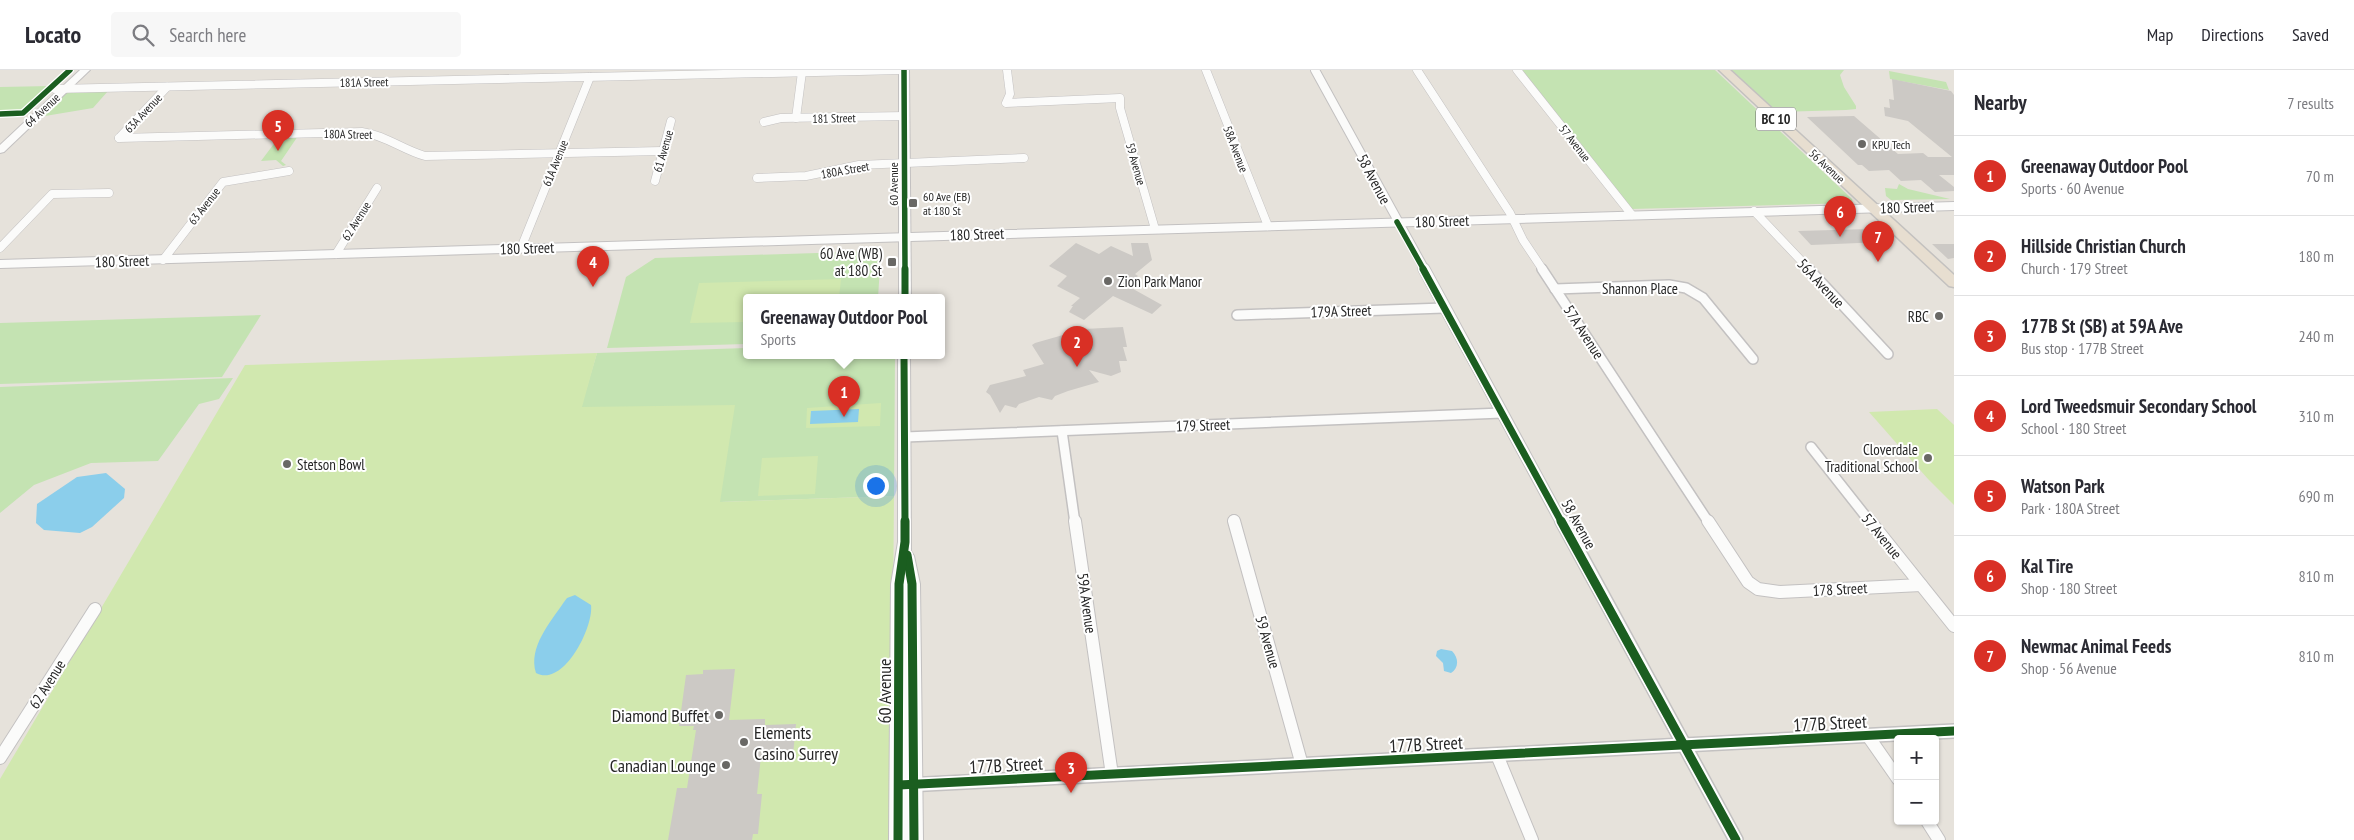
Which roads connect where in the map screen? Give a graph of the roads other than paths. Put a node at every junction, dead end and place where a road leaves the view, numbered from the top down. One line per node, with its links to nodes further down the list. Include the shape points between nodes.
1 (75, 70): 16 (main road, 64 Avenue)
2 (85, 70): 16 (main road, 64 Avenue)
3 (497, 70): 14 (street)
4 (903, 70): 12 (street, 181A Street); 17 (main road, 60 Avenue)
5 (1007, 70): 40 (street, 59 Avenue, via 1010,94 1006,103 1120,98 1120,108)
6 (1206, 70): 39 (street, 58A Avenue)
7 (1315, 70): 38 (street, 58 Avenue)
8 (1417, 70): 37 (street, 57A Avenue)
9 (1517, 70): 36 (street, 57 Avenue)
10 (1724, 70): 34 (highway, 56 Avenue / BC 10)
11 (691, 72): 12 (street, 181A Street); 13 (street, 181A Street)
12 (802, 72): 18 (street)
13 (590, 77): 14 (street, 181A Street); 25 (street, 61A Avenue)
14 (492, 79): 15 (street, 181A Street)
15 (167, 87): 16 (street, 181A Street); 21 (street, 63A Avenue)
16 (60, 89): 22 (main road, 64 Avenue); 23 (main road, 64 Avenue)
17 (905, 116): 18 (street, 181 Street); 27 (main road, 60 Avenue)
18 (796, 118): 20 (street, 181 Street)
19 (671, 121): 24 (street, 61 Avenue)
20 (764, 122)
21 (119, 138): 25 (street, 180A Street, via 362,132 382,135 410,152 425,156)
22 (0, 140)
23 (0, 150)
24 (662, 151): 25 (street, 180A Street); 30 (street, 61 Avenue)
25 (559, 154): 43 (street, 61A Avenue)
26 (1024, 158): 27 (street, 180A Street)
27 (905, 162): 29 (street, 180A Street, via 859,165 806,176); 41 (main road, 60 Avenue)
28 (289, 171): 45 (street, 63 Avenue, via 223,182)
29 (757, 178)
30 (655, 180)
31 (377, 188): 44 (street, 62 Avenue)
32 (109, 193): 42 (street, via 52,194)
33 (1954, 206): 34 (street, 180 Street)
34 (1873, 208): 35 (street, 180 Street); 47 (highway, 56 Avenue / BC 10)
35 (1754, 211): 36 (street, 180 Street); 52 (street, 56A Avenue)
36 (1632, 215): 37 (street, 180 Street)
37 (1513, 219): 38 (street, 180 Street); 48 (street, 57A Avenue)
38 (1397, 222): 39 (street, 180 Street); 50 (street, 58 Avenue)
39 (1268, 226): 40 (street, 180 Street)
40 (1155, 229): 41 (street, 180 Street)
41 (904, 237): 43 (street, 180 Street); 49 (main road, 60 Avenue)
42 (0, 248)
43 (521, 248): 44 (street, 180 Street)
44 (336, 254): 45 (street, 180 Street)
45 (163, 260): 46 (street, 180 Street)
46 (0, 264)
47 (1954, 283)
48 (1556, 289): 54 (street, Shannon Place, via 1669,285 1686,288 1703,298); 61 (street, 57A Avenue, via 1741,573)
49 (904, 294)
50 (1444, 308): 51 (street, 179A Street); 55 (street, 58 Avenue)
51 (1237, 315)
52 (1888, 354)
53 (904, 359): 57 (main road, 60 Avenue)
54 (1753, 359)
55 (1502, 413): 56 (street, 179 Street); 66 (street, 58 Avenue)
56 (1062, 431): 57 (street, 179 Street); 71 (street, 59A Avenue)
57 (905, 436): 72 (main road, 60 Avenue, via 905,542 899,584)
58 (1810, 447): 60 (street, 57 Avenue)
59 (1234, 520): 69 (street, 59 Avenue)
60 (1921, 585): 61 (street, 178 Street, via 1780,592); 63 (street, 57 Avenue)
61 (1758, 589)
62 (94, 609): 68 (street, 62 Avenue)
63 (1954, 626)
64 (1954, 732): 65 (street, 177B Street)
65 (1868, 736): 66 (street, 177B Street); 70 (street)
66 (1684, 746): 67 (street, 177B Street); 77 (street, 58 Avenue)
67 (1497, 755): 69 (street, 177B Street); 76 (street)
68 (0, 758)
69 (1302, 765): 71 (street, 177B Street)
70 (1894, 773)
71 (1112, 775): 72 (street, 177B Street)
72 (906, 785): 74 (main road, 60 Avenue); 75 (main road, 60 Avenue)
73 (1929, 825): 78 (street)
74 (898, 840)
75 (914, 840)
76 (1532, 840)
77 (1736, 840)
78 (1939, 840)

